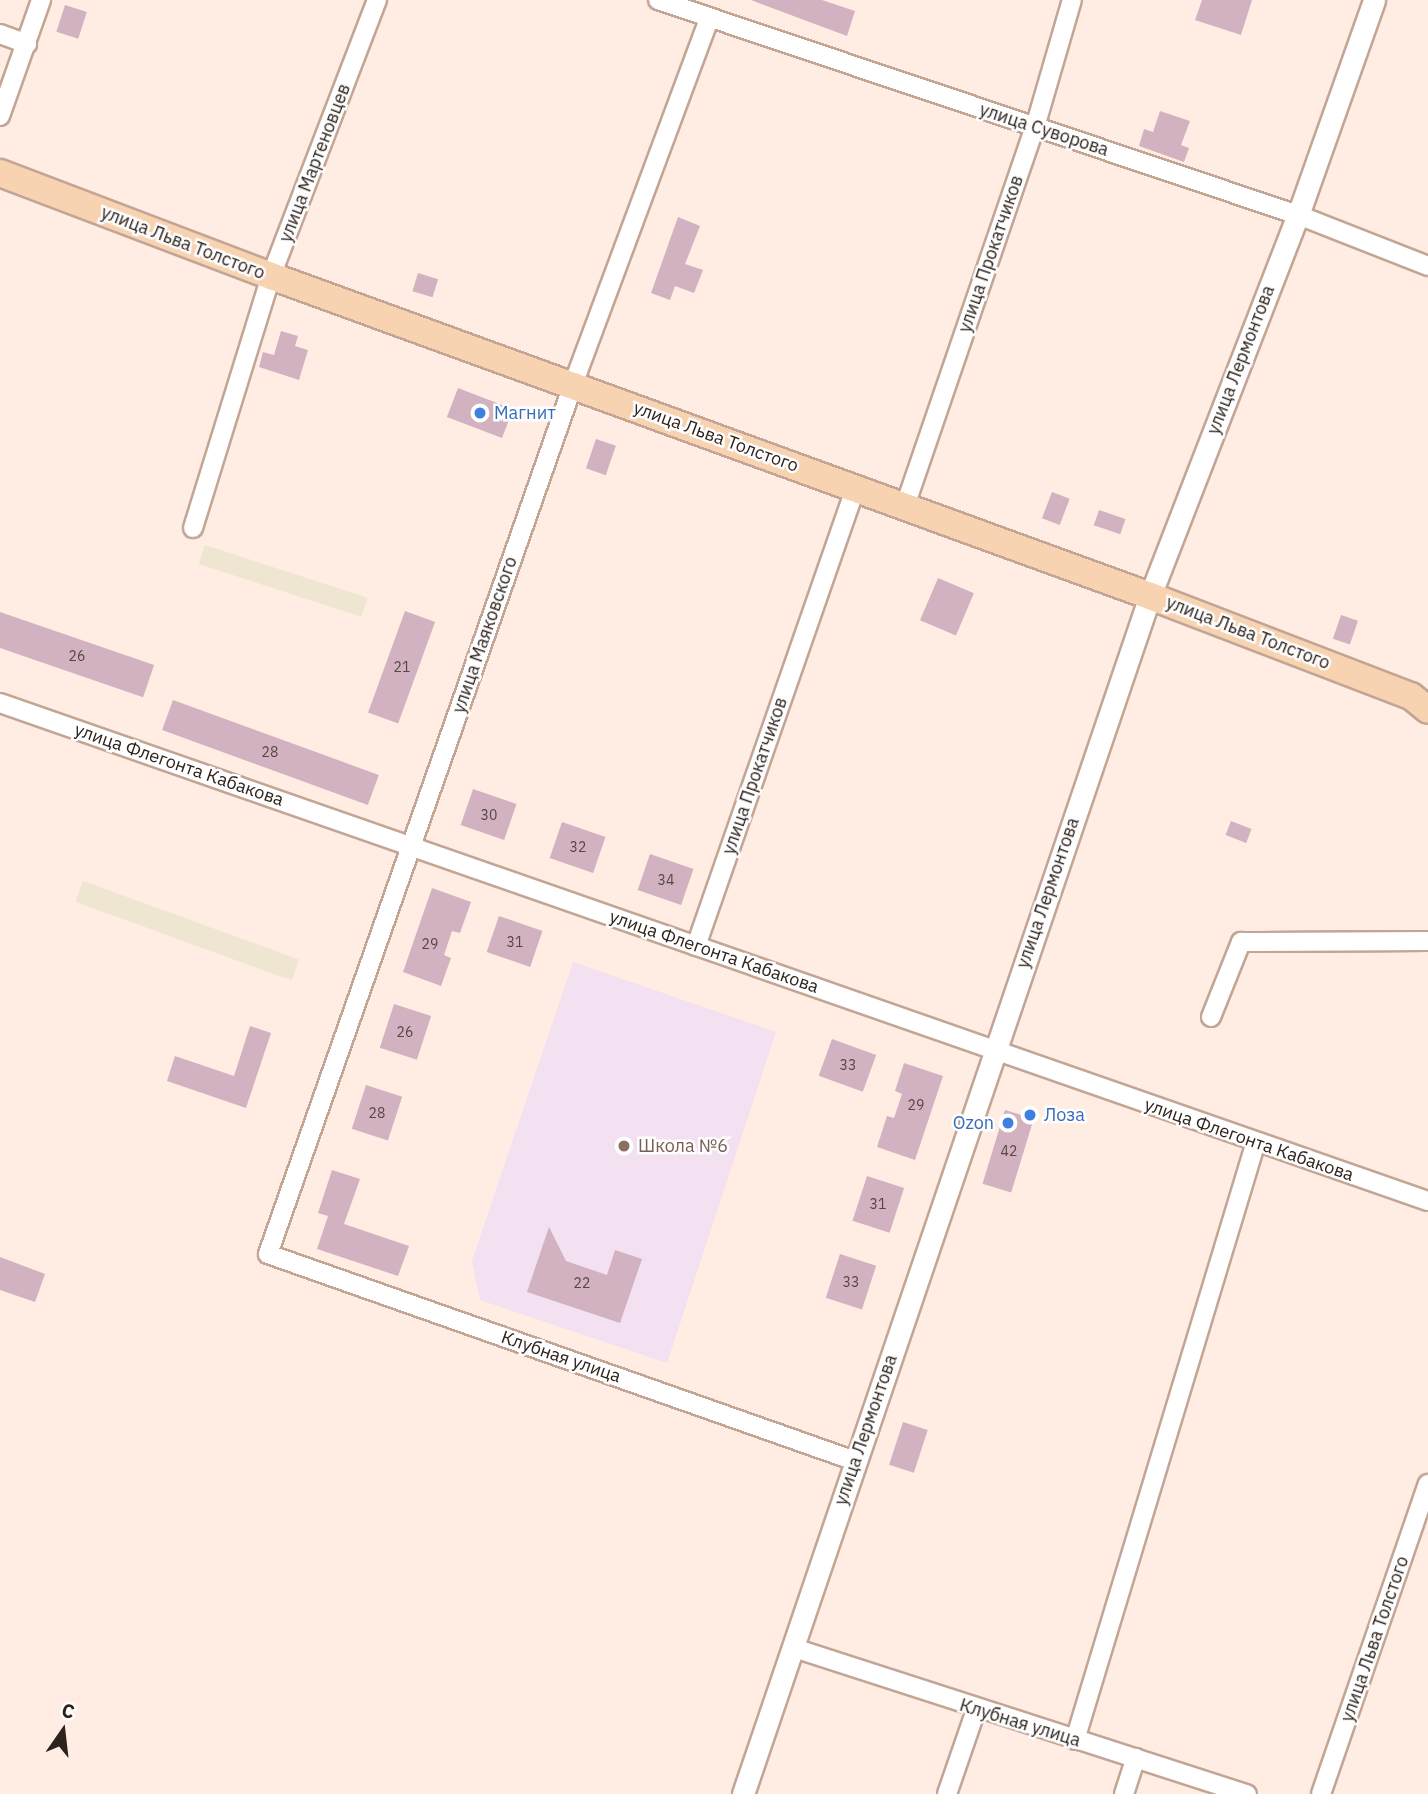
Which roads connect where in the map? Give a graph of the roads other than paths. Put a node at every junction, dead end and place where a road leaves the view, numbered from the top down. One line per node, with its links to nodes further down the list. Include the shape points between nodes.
1 (41, 0): 8 (street)
2 (377, 0): 14 (street, улица Мартеновцев)
3 (658, 0): 6 (street, улица Суворова)
4 (1072, 0): 10 (street, улица Прокатчиков)
5 (1374, 0): 12 (street, улица Лермонтова)
6 (709, 19): 10 (street, улица Суворова); 15 (street, улица Маяковского)
7 (0, 34): 8 (street)
8 (27, 44): 9 (street)
9 (0, 116)
10 (1035, 127): 12 (street, улица Суворова); 17 (street, улица Прокатчиков)
11 (0, 173): 14 (main road, улица Льва Толстого)
12 (1298, 215): 13 (street, улица Суворова); 19 (street, улица Лермонтова)
13 (1428, 267)
14 (271, 276): 15 (main road, улица Льва Толстого); 18 (street, улица Мартеновцев)
15 (573, 385): 16 (main road, улица Льва Толстого); 22 (street, улица Маяковского)
16 (856, 487): 17 (main road, улица Льва Толстого); 24 (street, улица Прокатчиков)
17 (905, 506): 19 (main road, улица Льва Толстого)
18 (193, 528)
19 (1150, 596): 21 (main road, улица Льва Толстого, via 1411,696); 26 (street, улица Лермонтова)
20 (0, 703): 22 (street, улица Флегонта Кабакова)
21 (1428, 710)
22 (411, 847): 24 (street, улица Флегонта Кабакова); 29 (street, улица Маяковского)
23 (1428, 941): 25 (street, via 1241,942)
24 (696, 946): 26 (street, улица Флегонта Кабакова)
25 (1211, 1017)
26 (995, 1048): 27 (street, улица Флегонта Кабакова); 30 (street, улица Лермонтова)
27 (1255, 1145): 28 (street, улица Флегонта Кабакова); 35 (street)
28 (1428, 1201)
29 (268, 1254): 30 (street, Клубная улица)
30 (855, 1461): 33 (street, улица Лермонтова)
31 (1428, 1484): 32 (street, улица Льва Толстого)
32 (1425, 1504): 41 (street, улица Льва Толстого)
33 (794, 1648): 34 (street, Клубная улица); 37 (street, улица Лермонтова)
34 (976, 1710): 35 (street, Клубная улица); 38 (street)
35 (1076, 1740): 36 (street, Клубная улица)
36 (1136, 1759): 39 (street); 40 (street, Клубная улица)
37 (743, 1794)
38 (947, 1794)
39 (1124, 1794)
40 (1247, 1794)
41 (1321, 1794)

